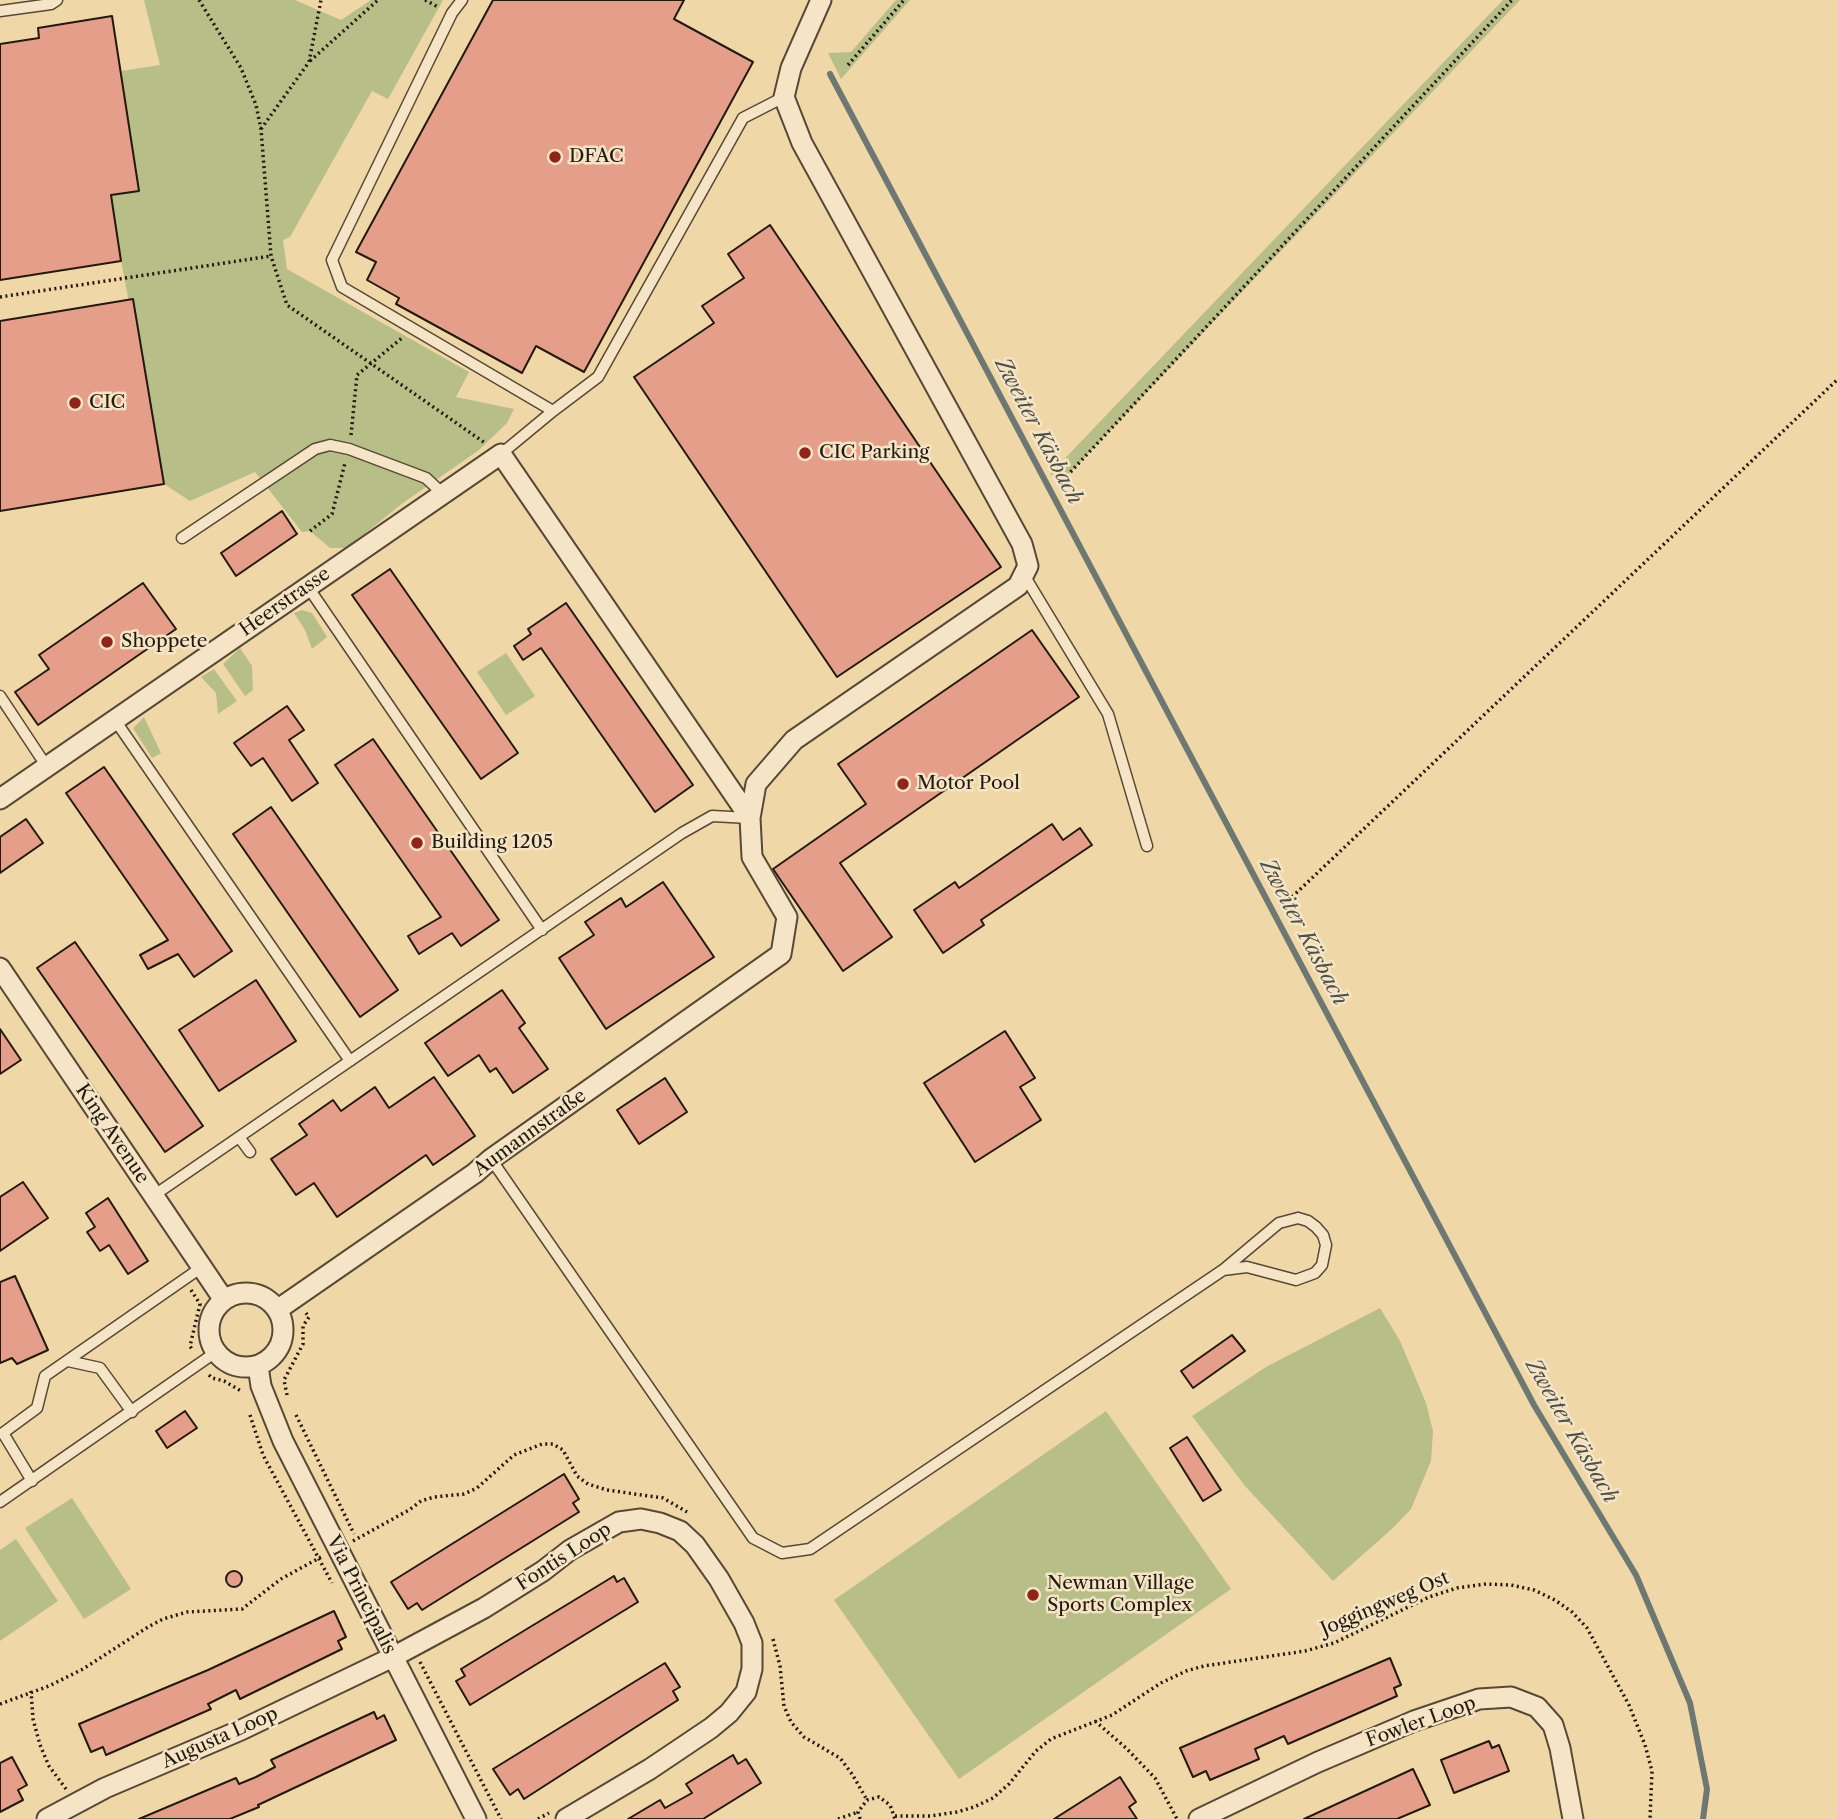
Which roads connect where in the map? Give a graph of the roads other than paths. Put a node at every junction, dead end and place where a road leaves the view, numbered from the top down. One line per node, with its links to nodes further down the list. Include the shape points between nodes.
1 (57, 0): 4 (lane)
2 (462, 0): 6 (lane, via 332,260 342,287)
3 (821, 0): 5 (street, via 791,68)
4 (0, 11)
5 (784, 97): 6 (lane, via 743,118 598,377); 10 (street, via 802,143 1022,544 1028,566)
6 (553, 411): 7 (lane)
7 (502, 454): 8 (street, Heerstrasse); 16 (street)
8 (443, 494): 9 (lane, via 426,478 330,445 315,449); 11 (street, Heerstrasse)
9 (182, 538)
10 (1024, 575): 16 (street, via 1018,586 794,740 756,784); 17 (lane, via 1108,713)
11 (308, 587): 13 (street, Heerstrasse); 18 (lane)
12 (0, 696): 14 (lane)
13 (115, 720): 14 (street, Heerstrasse); 20 (lane)
14 (47, 767): 15 (street, Heerstrasse)
15 (0, 799)
16 (750, 818): 18 (lane, via 712,816); 23 (street, Aumannstraße, via 752,857 787,917 781,954)
17 (1147, 845)
18 (542, 930): 20 (lane)
19 (0, 968): 24 (street, King Avenue)
20 (350, 1061): 21 (lane)
21 (239, 1137): 22 (lane); 24 (lane)
22 (250, 1152)
23 (491, 1159): 26 (lane, via 753,1538 782,1553 810,1549); 28 (street, Aumannstraße, via 326,1267)
24 (153, 1195): 25 (street, King Avenue)
25 (202, 1267): 27 (street, King Avenue); 30 (lane)
26 (1223, 1270): 26 (lane, via 1247,1267 1286,1279 1307,1278 1322,1265 1326,1245 1323,1235 1308,1221 1288,1219)
27 (225, 1300): 28 (street, via 247,1293 269,1301); 29 (street, via 216,1308 209,1331)
28 (277, 1310): 31 (street, via 281,1343 276,1353)
29 (208, 1359): 31 (street, via 246,1368); 32 (lane)
30 (68, 1361): 32 (lane, via 100,1368); 33 (lane, via 45,1376 37,1408 3,1433)
31 (258, 1366): 35 (street, Via Principalis, via 272,1416)
32 (132, 1412): 33 (lane)
33 (32, 1481): 34 (lane)
34 (0, 1502)
35 (393, 1657): 36 (street, Augusta Loop, via 75,1802); 37 (street, Via Principalis); 38 (street, Fontis Loop, via 484,1608 620,1521 660,1523 680,1531 695,1545 719,1579 752,1643 746,1692 711,1728)
36 (47, 1819)
37 (476, 1819)
38 (566, 1819)
39 (1199, 1819): 40 (street, Fowler Loop, via 1414,1721 1479,1699 1511,1696 1537,1707 1553,1725)
40 (1573, 1819)

